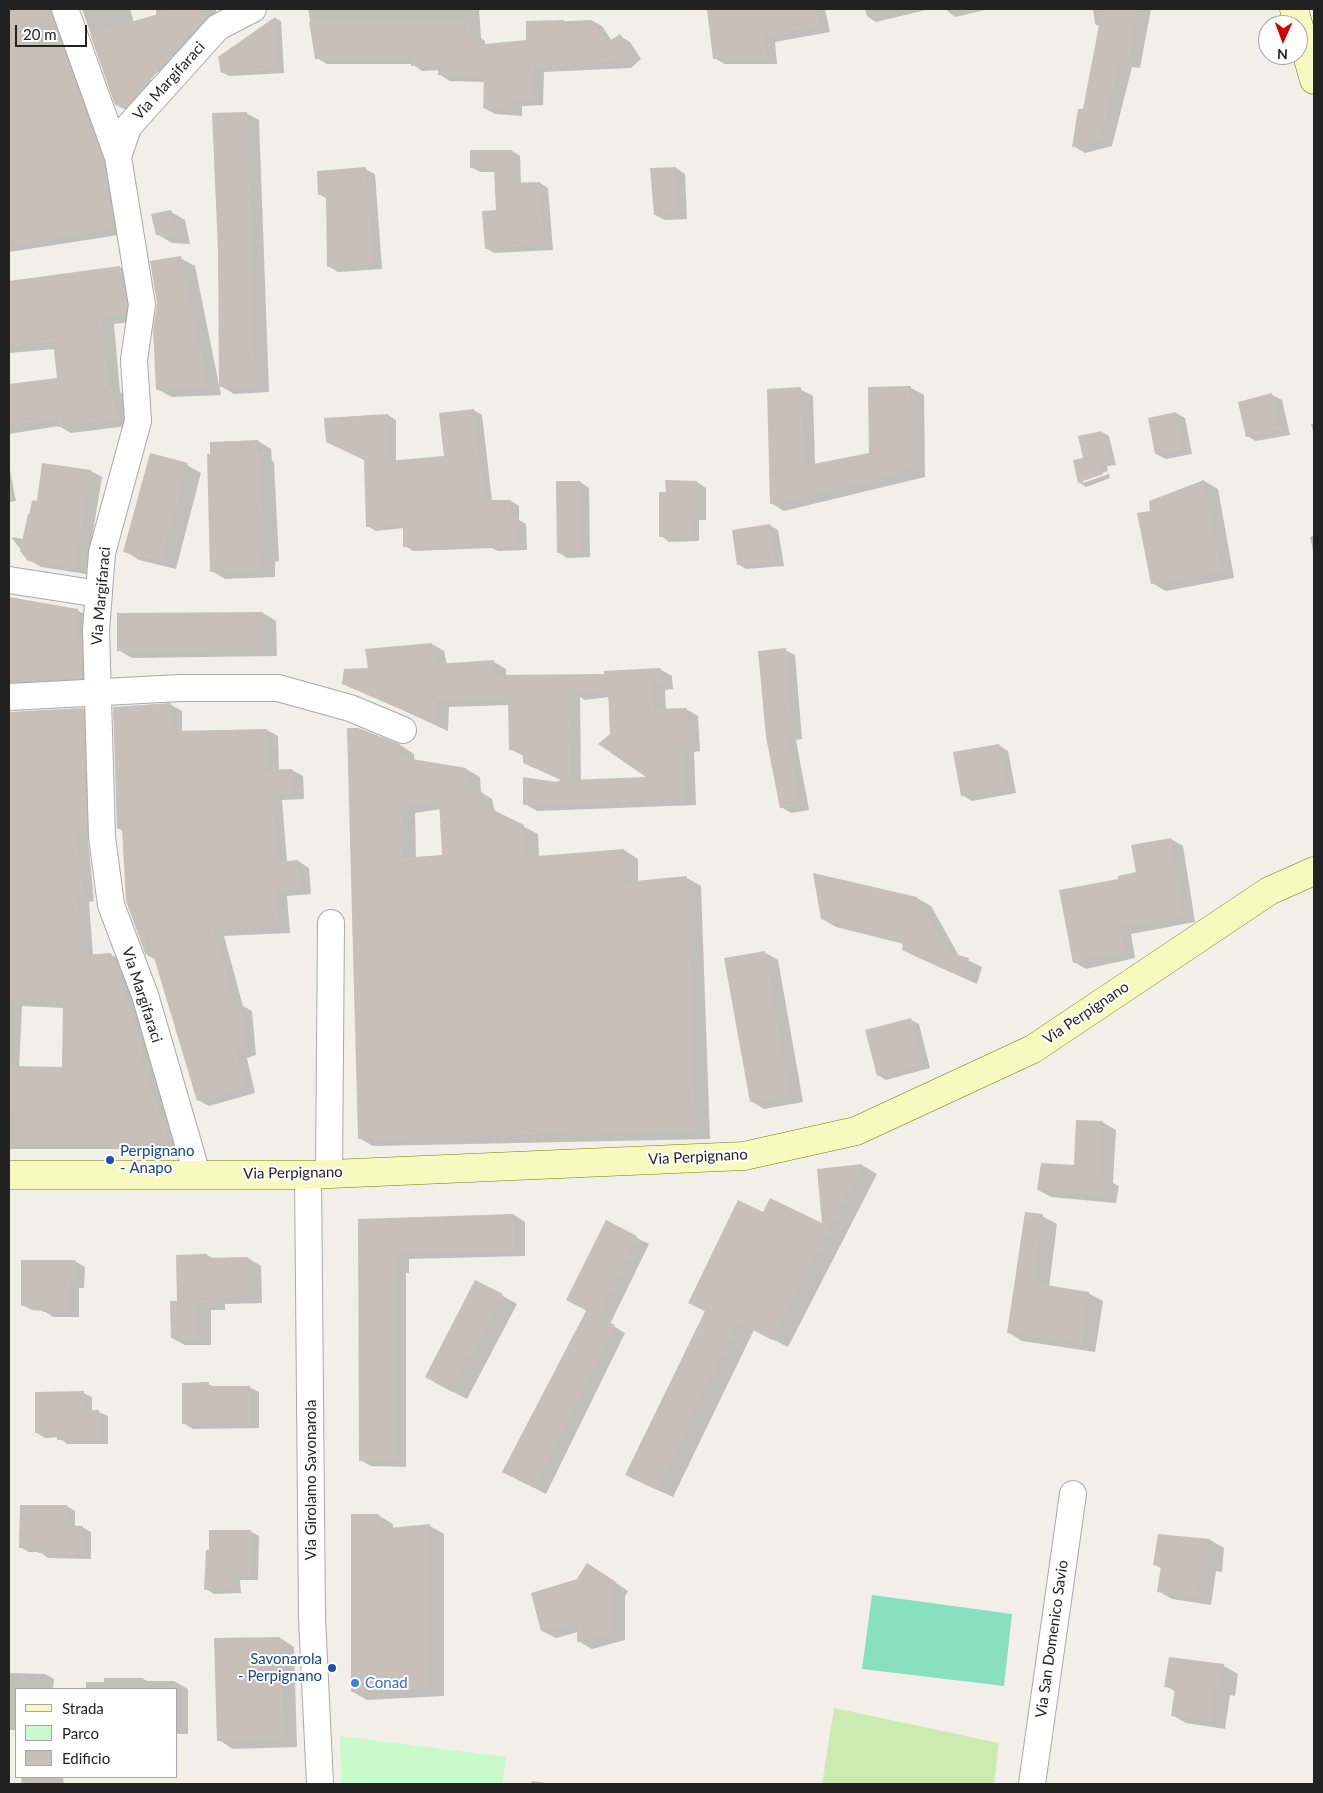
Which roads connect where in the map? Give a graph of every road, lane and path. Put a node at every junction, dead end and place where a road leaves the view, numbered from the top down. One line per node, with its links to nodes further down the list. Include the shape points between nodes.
1 (65, 9): 5 (street)
2 (253, 9): 5 (street, Via Margifaraci, via 218,27 128,127)
3 (1294, 9): 4 (street)
4 (1314, 80)
5 (118, 157): 7 (street, Via Margifaraci, via 142,305 134,360 138,421 102,552)
6 (9, 580): 7 (street)
7 (99, 594): 8 (street, Via Margifaraci, via 96,630)
8 (98, 692): 9 (street); 10 (street, via 278,688 350,708); 13 (street, Via Margifaraci, via 102,837 111,905 144,995)
9 (9, 697)
10 (403, 730)
11 (1314, 871): 14 (street, Via Perpignano, via 1269,891 1033,1049 856,1131 744,1156)
12 (331, 923): 14 (street, Via Girolamo Savonarola)
13 (197, 1174): 14 (street, Via Perpignano); 15 (street, Via Perpignano)
14 (319, 1174): 17 (street, Via Girolamo Savonarola, via 312,1618)
15 (9, 1175)
16 (1072, 1494): 18 (street, Via San Domenico Savio)
17 (320, 1784)
18 (1032, 1784)

